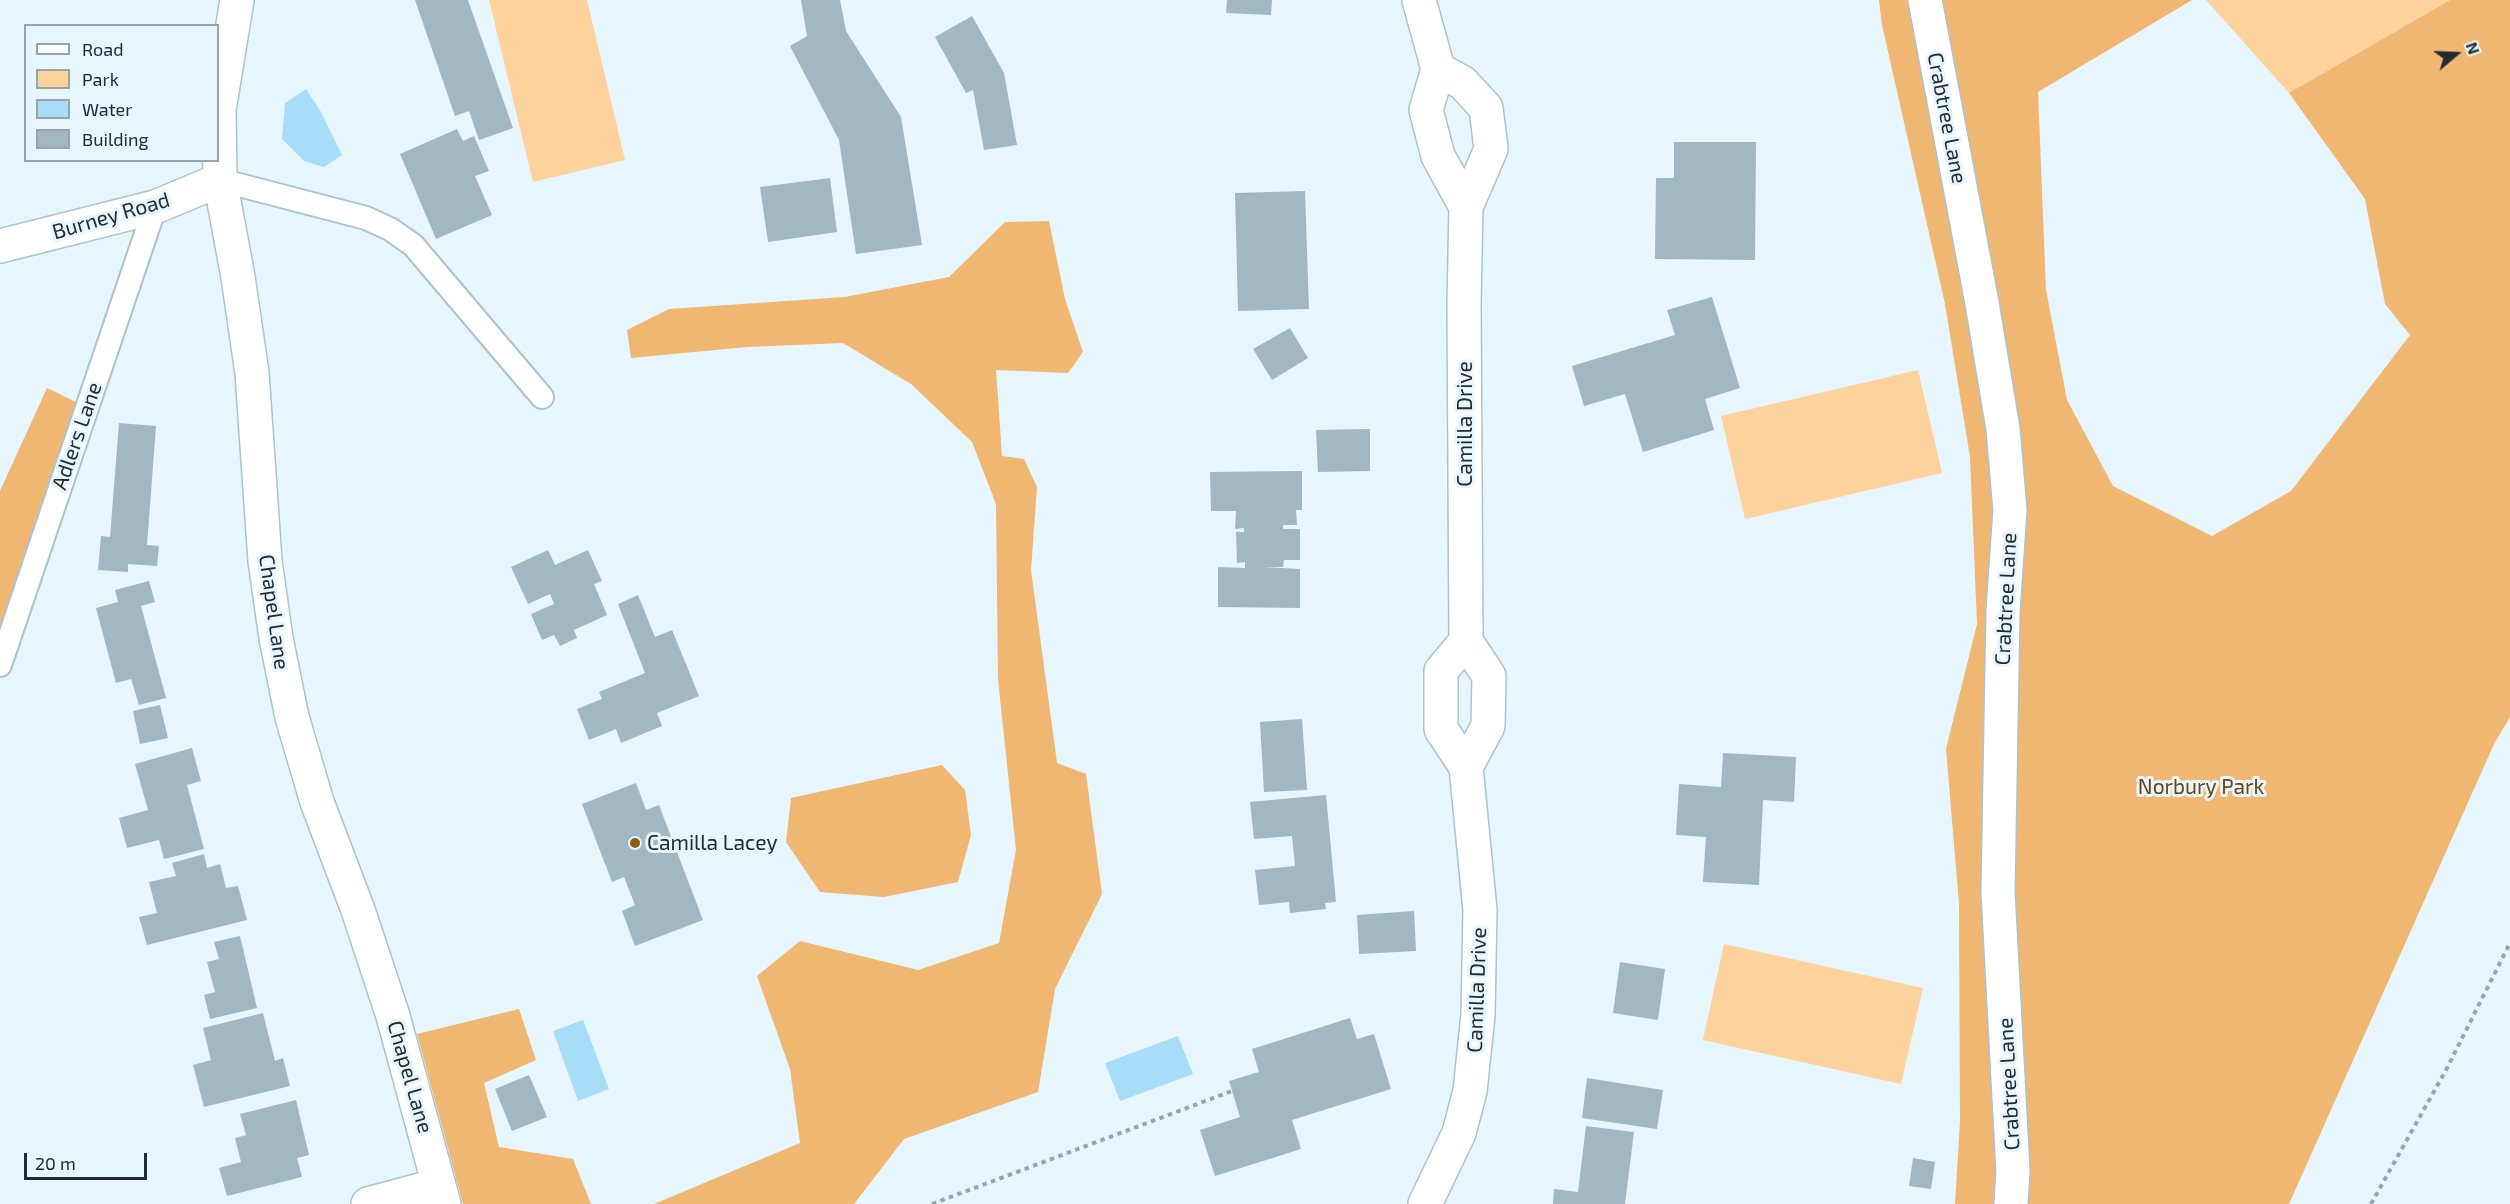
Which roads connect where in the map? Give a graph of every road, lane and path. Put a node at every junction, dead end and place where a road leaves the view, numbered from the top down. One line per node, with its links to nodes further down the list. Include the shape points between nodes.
1 (237, 0): 5 (street, Chapel Lane, via 219,110)
2 (1419, 0): 4 (street)
3 (1925, 0): 19 (street, Crabtree Lane, via 1984,314 2003,429 2010,510 2003,611 1998,892 2013,1170)
4 (1438, 69): 7 (street, Camilla Drive, via 1426,110 1438,156); 7 (street, Camilla Drive, via 1464,83 1486,108 1491,149)
5 (220, 180): 6 (street, Burney Road); 9 (lane, via 366,218 390,229 413,245); 15 (street, Chapel Lane, via 252,373 266,561 292,717 317,802 393,1016)
6 (154, 207): 8 (street, Burney Road); 11 (lane, Adlers Lane)
7 (1466, 207): 10 (street, Camilla Drive)
8 (0, 246)
9 (542, 397)
10 (1466, 641): 12 (street, via 1489,676 1488,726); 12 (street, Camilla Drive, via 1441,671 1441,729)
11 (0, 665)
12 (1466, 767): 18 (street, Camilla Drive, via 1480,910 1476,1042 1470,1091 1459,1133)
13 (2510, 943): 20 (path, via 2446,1070)
14 (1232, 1091): 17 (path)
15 (441, 1194): 16 (street)
16 (368, 1204)
17 (932, 1204)
18 (1425, 1204)
19 (2011, 1204)
20 (2371, 1204)

